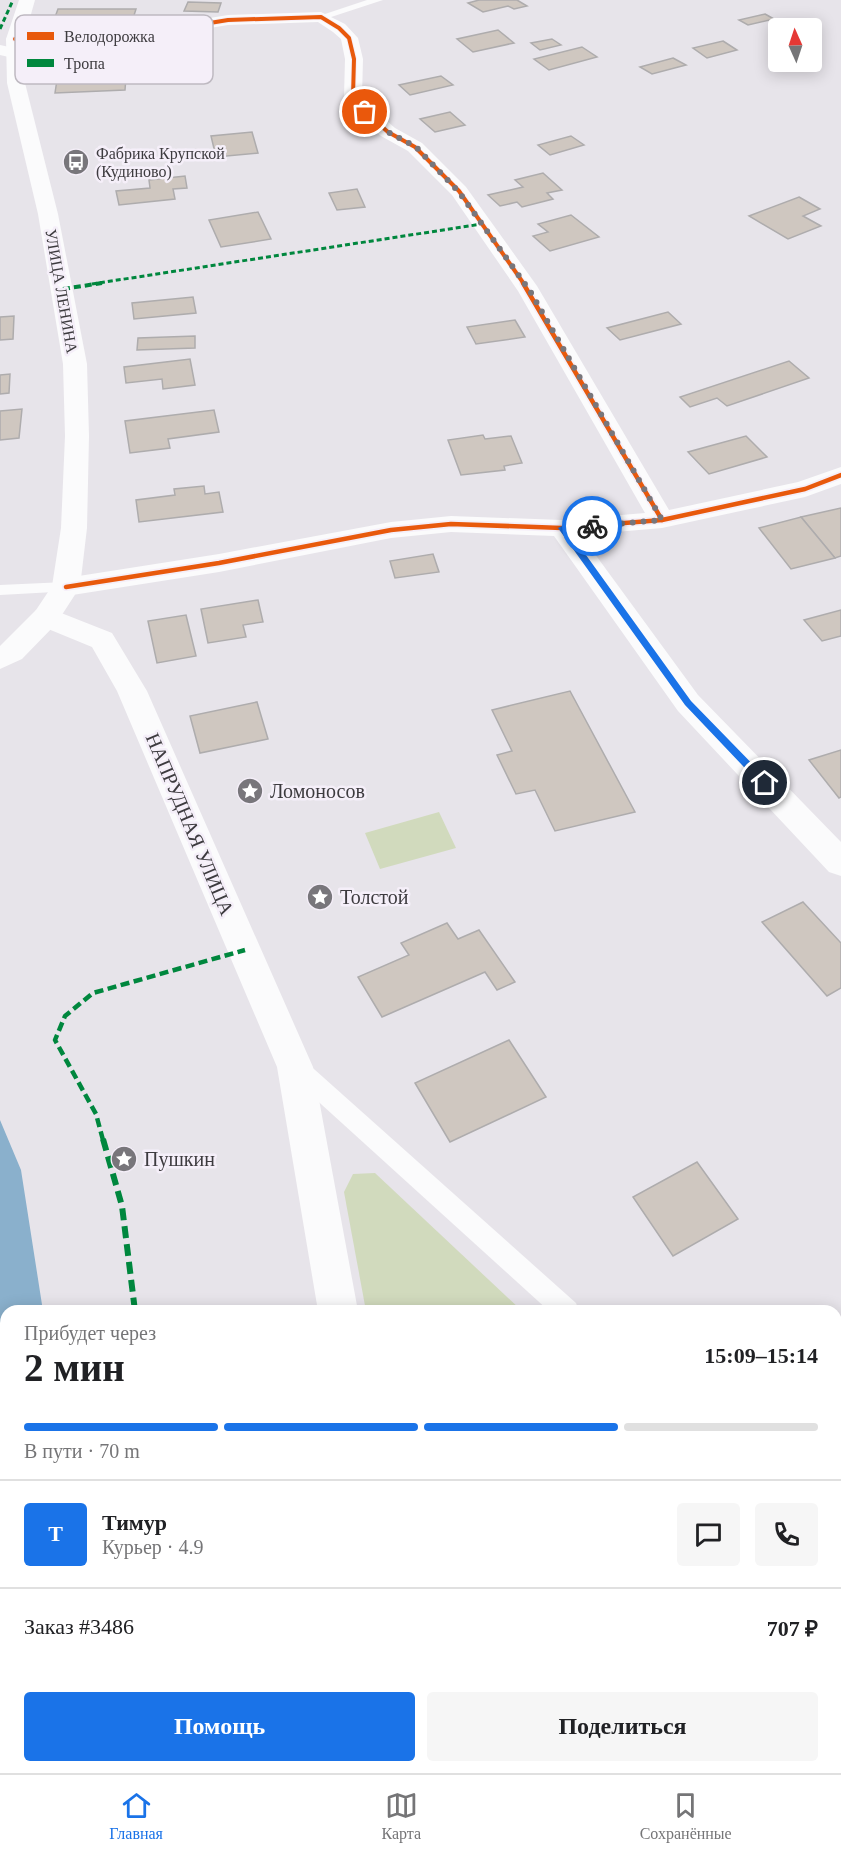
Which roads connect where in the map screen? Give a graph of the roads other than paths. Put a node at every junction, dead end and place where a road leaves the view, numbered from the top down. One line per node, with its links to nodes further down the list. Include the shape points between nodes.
1 (27, 0): 3 (street, УЛИЦА ЛЕНИНА)
2 (378, 0): 4 (lane)
3 (21, 15)
4 (321, 17): 5 (street); 11 (street, via 349,38 354,59 353,96 365,112 388,132 416,147 459,192 530,291)
5 (213, 22)
6 (15, 31): 7 (street, УЛИЦА ЛЕНИНА)
7 (9, 47): 8 (street, УЛИЦА ЛЕНИНА)
8 (15, 78)
9 (16, 84): 13 (street, УЛИЦА ЛЕНИНА, via 48,214 75,364 74,528)
10 (841, 475): 11 (street, via 805,489)
11 (662, 520): 12 (street)
12 (562, 528): 13 (street, via 451,524 391,530); 17 (street, via 688,703)
13 (66, 587): 14 (lane); 15 (street)
14 (0, 590)
15 (46, 617): 16 (street); 18 (street, НАПРУДНАЯ УЛИЦА, via 102,640 132,691)
16 (0, 659)
17 (841, 862)
18 (295, 1067): 19 (street, НАПРУДНАЯ УЛИЦА); 20 (lane)
19 (337, 1305)
20 (560, 1305)

